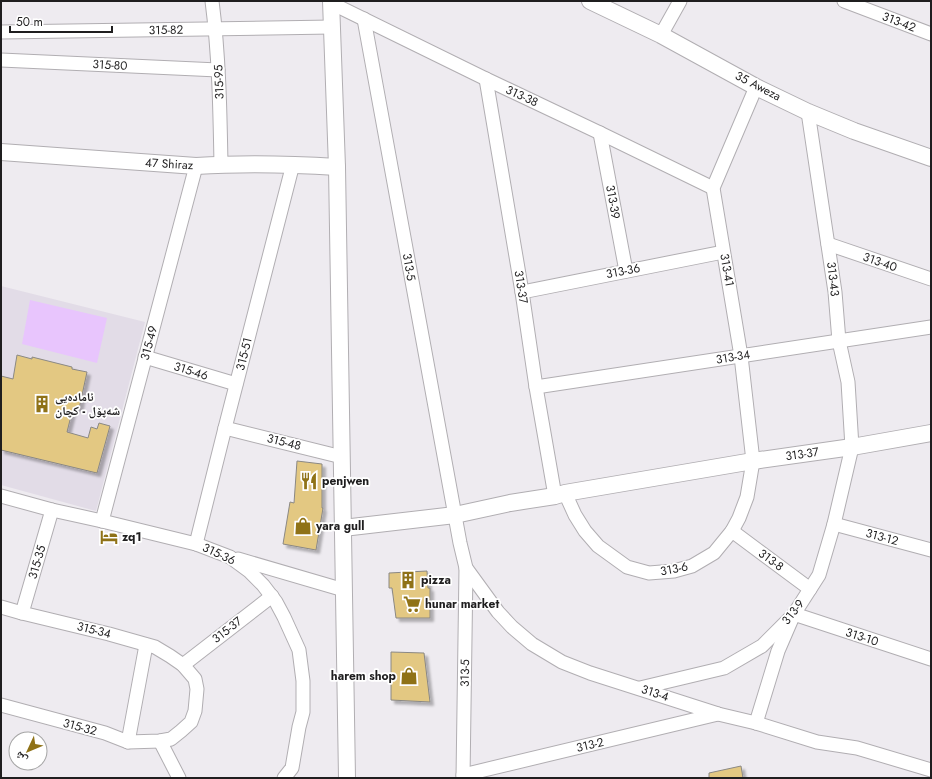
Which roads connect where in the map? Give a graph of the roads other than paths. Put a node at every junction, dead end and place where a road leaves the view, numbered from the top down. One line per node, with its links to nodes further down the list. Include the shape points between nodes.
1 (212, 1): 8 (street, 315-95)
2 (590, 1): 11 (street, 35 Aweza)
3 (680, 1): 11 (street)
4 (846, 1): 10 (street, 313-42)
5 (331, 2): 6 (street, 313-38); 7 (street)
6 (364, 18): 14 (street, 313-38); 44 (street, 313-5)
7 (332, 27): 8 (street, 315-82); 23 (street)
8 (216, 30): 9 (street, 315-82); 13 (street, 315-95)
9 (1, 32)
10 (931, 34)
11 (661, 35): 15 (street, 35 Aweza)
12 (1, 60): 13 (street, 315-80)
13 (218, 70): 20 (street, 315-95)
14 (486, 79): 17 (street, 313-38); 29 (street, 313-37)
15 (756, 86): 16 (street, 35 Aweza); 24 (street)
16 (808, 112): 19 (street, 35 Aweza); 25 (street, 313-43)
17 (600, 133): 24 (street, 313-38); 27 (street, 313-39)
18 (1, 152): 22 (street, 47 Shiraz)
19 (931, 158)
20 (221, 164): 21 (street, 47 Shiraz); 22 (street, 47 Shiraz)
21 (293, 164): 23 (street, 47 Shiraz); 34 (street, 315-51)
22 (196, 166): 33 (street, 315-49)
23 (336, 167): 39 (street)
24 (713, 188): 26 (street, 313-41)
25 (828, 244): 28 (street, 313-40); 31 (street, 313-43)
26 (724, 252): 27 (street, 313-36); 32 (street, 313-41)
27 (626, 271): 29 (street, 313-36)
28 (931, 279)
29 (522, 292): 35 (street, 313-37)
30 (931, 326): 31 (street, 313-34)
31 (839, 340): 32 (street, 313-34); 38 (street, 313-43, via 848,382)
32 (741, 356): 35 (street, 313-34); 40 (street, 313-41)
33 (146, 357): 34 (street, 315-46); 45 (street, 315-49)
34 (236, 384): 36 (street, 315-51)
35 (536, 388): 41 (street, 313-37)
36 (225, 428): 39 (street, 315-48); 49 (street, 315-51)
37 (931, 433): 38 (street, 313-37)
38 (852, 447): 40 (street, 313-37); 46 (street, 313-9)
39 (342, 457): 47 (street)
40 (753, 462): 41 (street, 313-37); 48 (street, 313-6, via 747,497)
41 (560, 494): 44 (street, 313-37); 48 (street, 313-6, via 598,546 627,567 649,573 674,571 692,566 714,553)
42 (1, 496): 43 (street, 315-36)
43 (52, 510): 45 (street, 315-36); 57 (street, 315-35)
44 (455, 515): 47 (street, 313-37); 52 (street, 313-4)
45 (102, 521): 49 (street, 315-36)
46 (834, 524): 50 (street, 313-12); 53 (street, 313-9, via 819,575)
47 (343, 528): 54 (street)
48 (732, 531): 53 (street, 313-8)
49 (196, 544): 51 (street, 315-36)
50 (931, 550)
51 (230, 557): 54 (street); 55 (street, 315-36, via 249,570)
52 (466, 568): 62 (street, 313-4, via 498,612 532,644 562,662); 70 (street, 313-5)
53 (810, 589): 58 (street, 313-9)
54 (344, 590): 72 (street)
55 (272, 596): 61 (street, 315-37); 69 (street, 315-36, via 299,650 303,681 303,712)
56 (1, 607): 57 (street, 315-34)
57 (22, 613): 59 (street, 315-34)
58 (794, 614): 60 (street, 313-10); 62 (street, 313-9, via 762,646 724,668); 65 (street, via 778,651)
59 (146, 644): 61 (street, 315-34); 67 (street)
60 (931, 659)
61 (183, 665): 66 (street, 315-34, via 195,680 195,711 191,722 181,731 170,739)
62 (639, 688): 64 (street, 313-4)
63 (1, 705): 67 (street, 315-32)
64 (718, 714): 65 (street, 313-4); 70 (street, 313-2)
65 (756, 723): 68 (street, 313-4, via 817,742 857,748)
66 (160, 741): 67 (street, 315-32); 71 (street)
67 (128, 742)
68 (931, 770)
69 (288, 773)
70 (463, 776)
71 (179, 778)
72 (347, 778)

